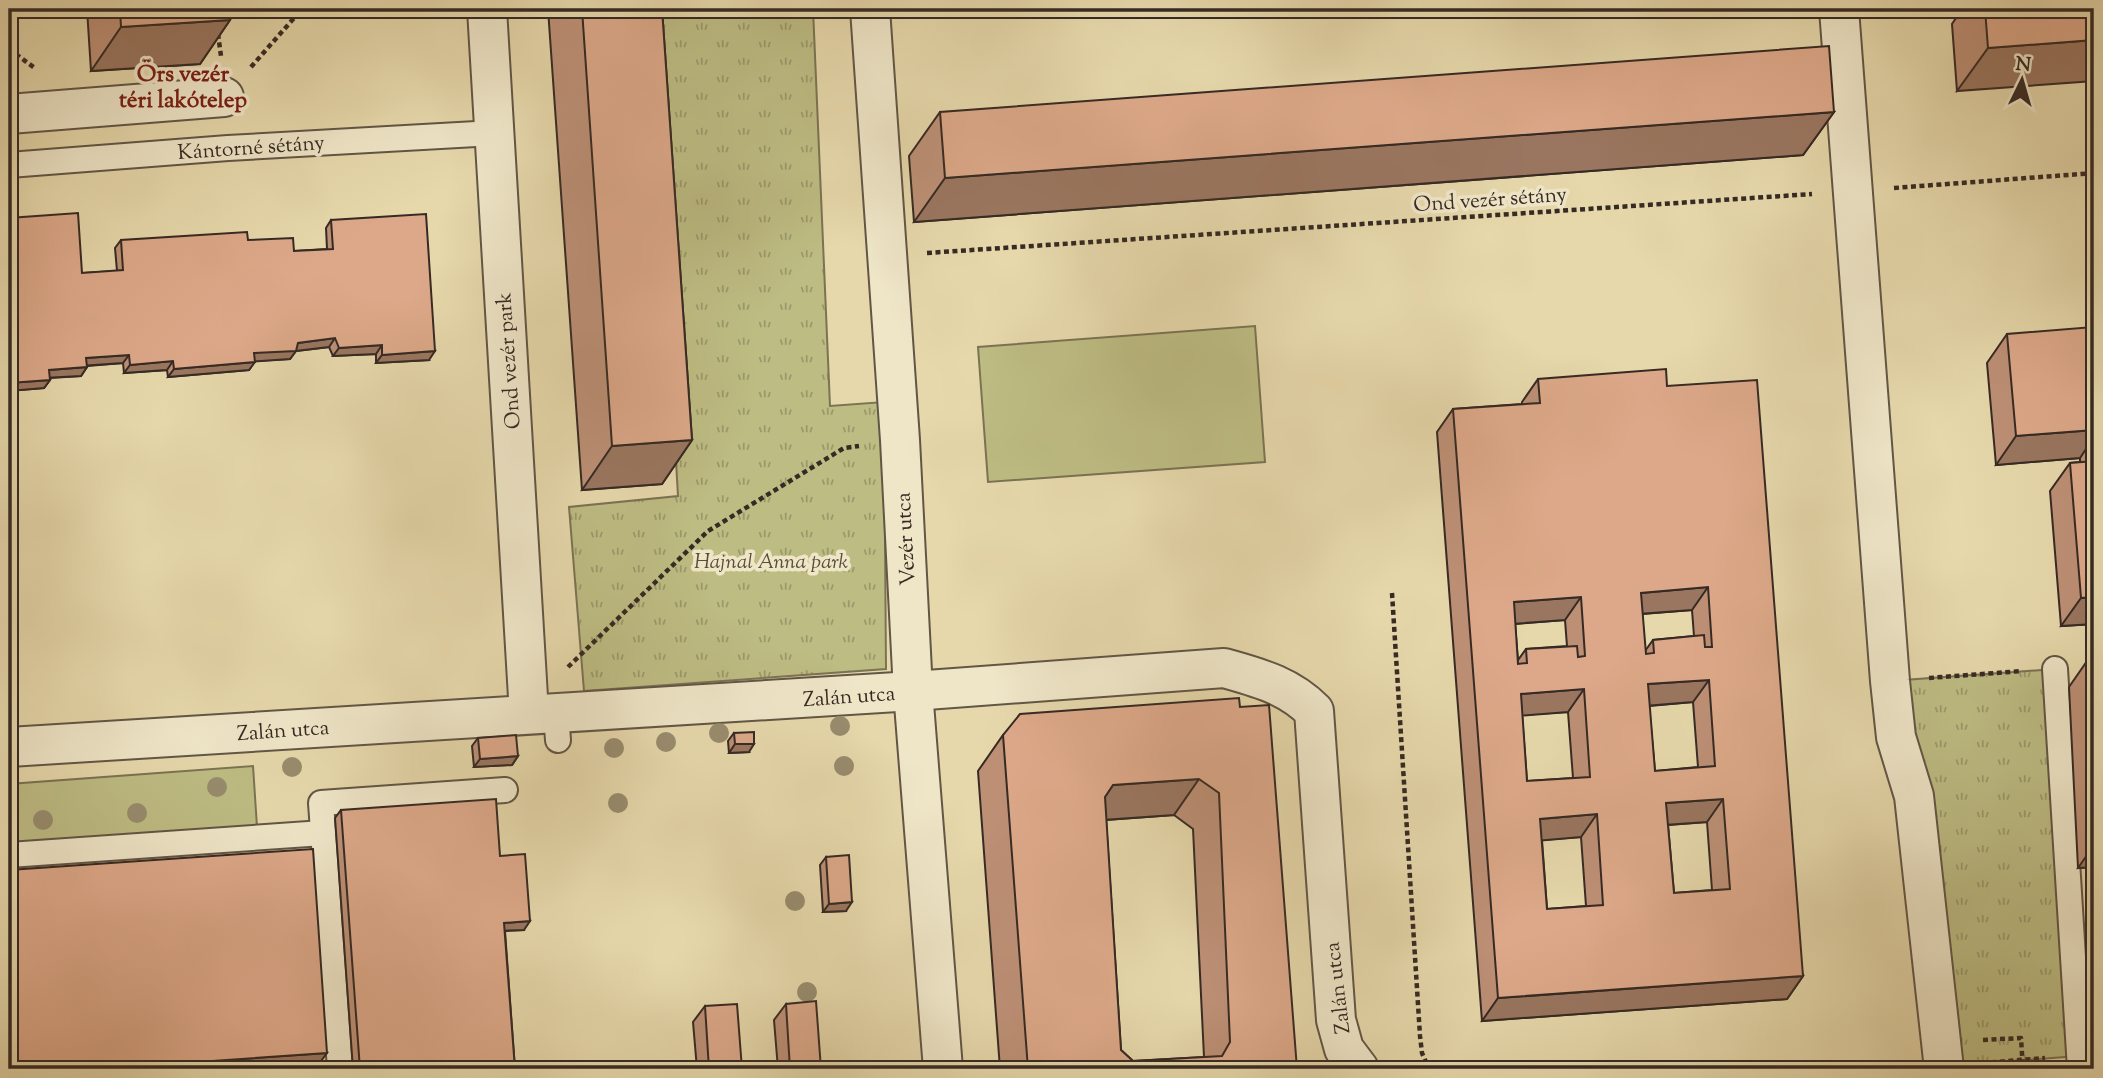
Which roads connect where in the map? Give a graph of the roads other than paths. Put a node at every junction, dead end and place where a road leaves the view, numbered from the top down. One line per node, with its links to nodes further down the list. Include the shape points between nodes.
1 (487, 9): 6 (street, Ond vezér park)
2 (870, 9): 9 (street, Vezér utca)
3 (1839, 9): 15 (street, via 1890,681 1896,737 1914,796)
4 (224, 97): 5 (street)
5 (9, 114)
6 (494, 133): 7 (lane, Kántorné sétány); 10 (street, Ond vezér park)
7 (9, 165)
8 (2055, 669): 16 (lane)
9 (913, 691): 10 (street, Zalán utca); 18 (street, Vezér utca); 19 (street, Zalán utca, via 1224,668 1270,680 1296,694 1314,712 1336,1020 1345,1049)
10 (548, 723): 11 (street, Zalán utca)
11 (9, 747)
12 (505, 790): 13 (lane, via 321,803)
13 (323, 833): 14 (lane); 17 (lane)
14 (9, 855)
15 (1943, 1059)
16 (2080, 1063)
17 (340, 1069)
18 (943, 1069)
19 (1359, 1069)

